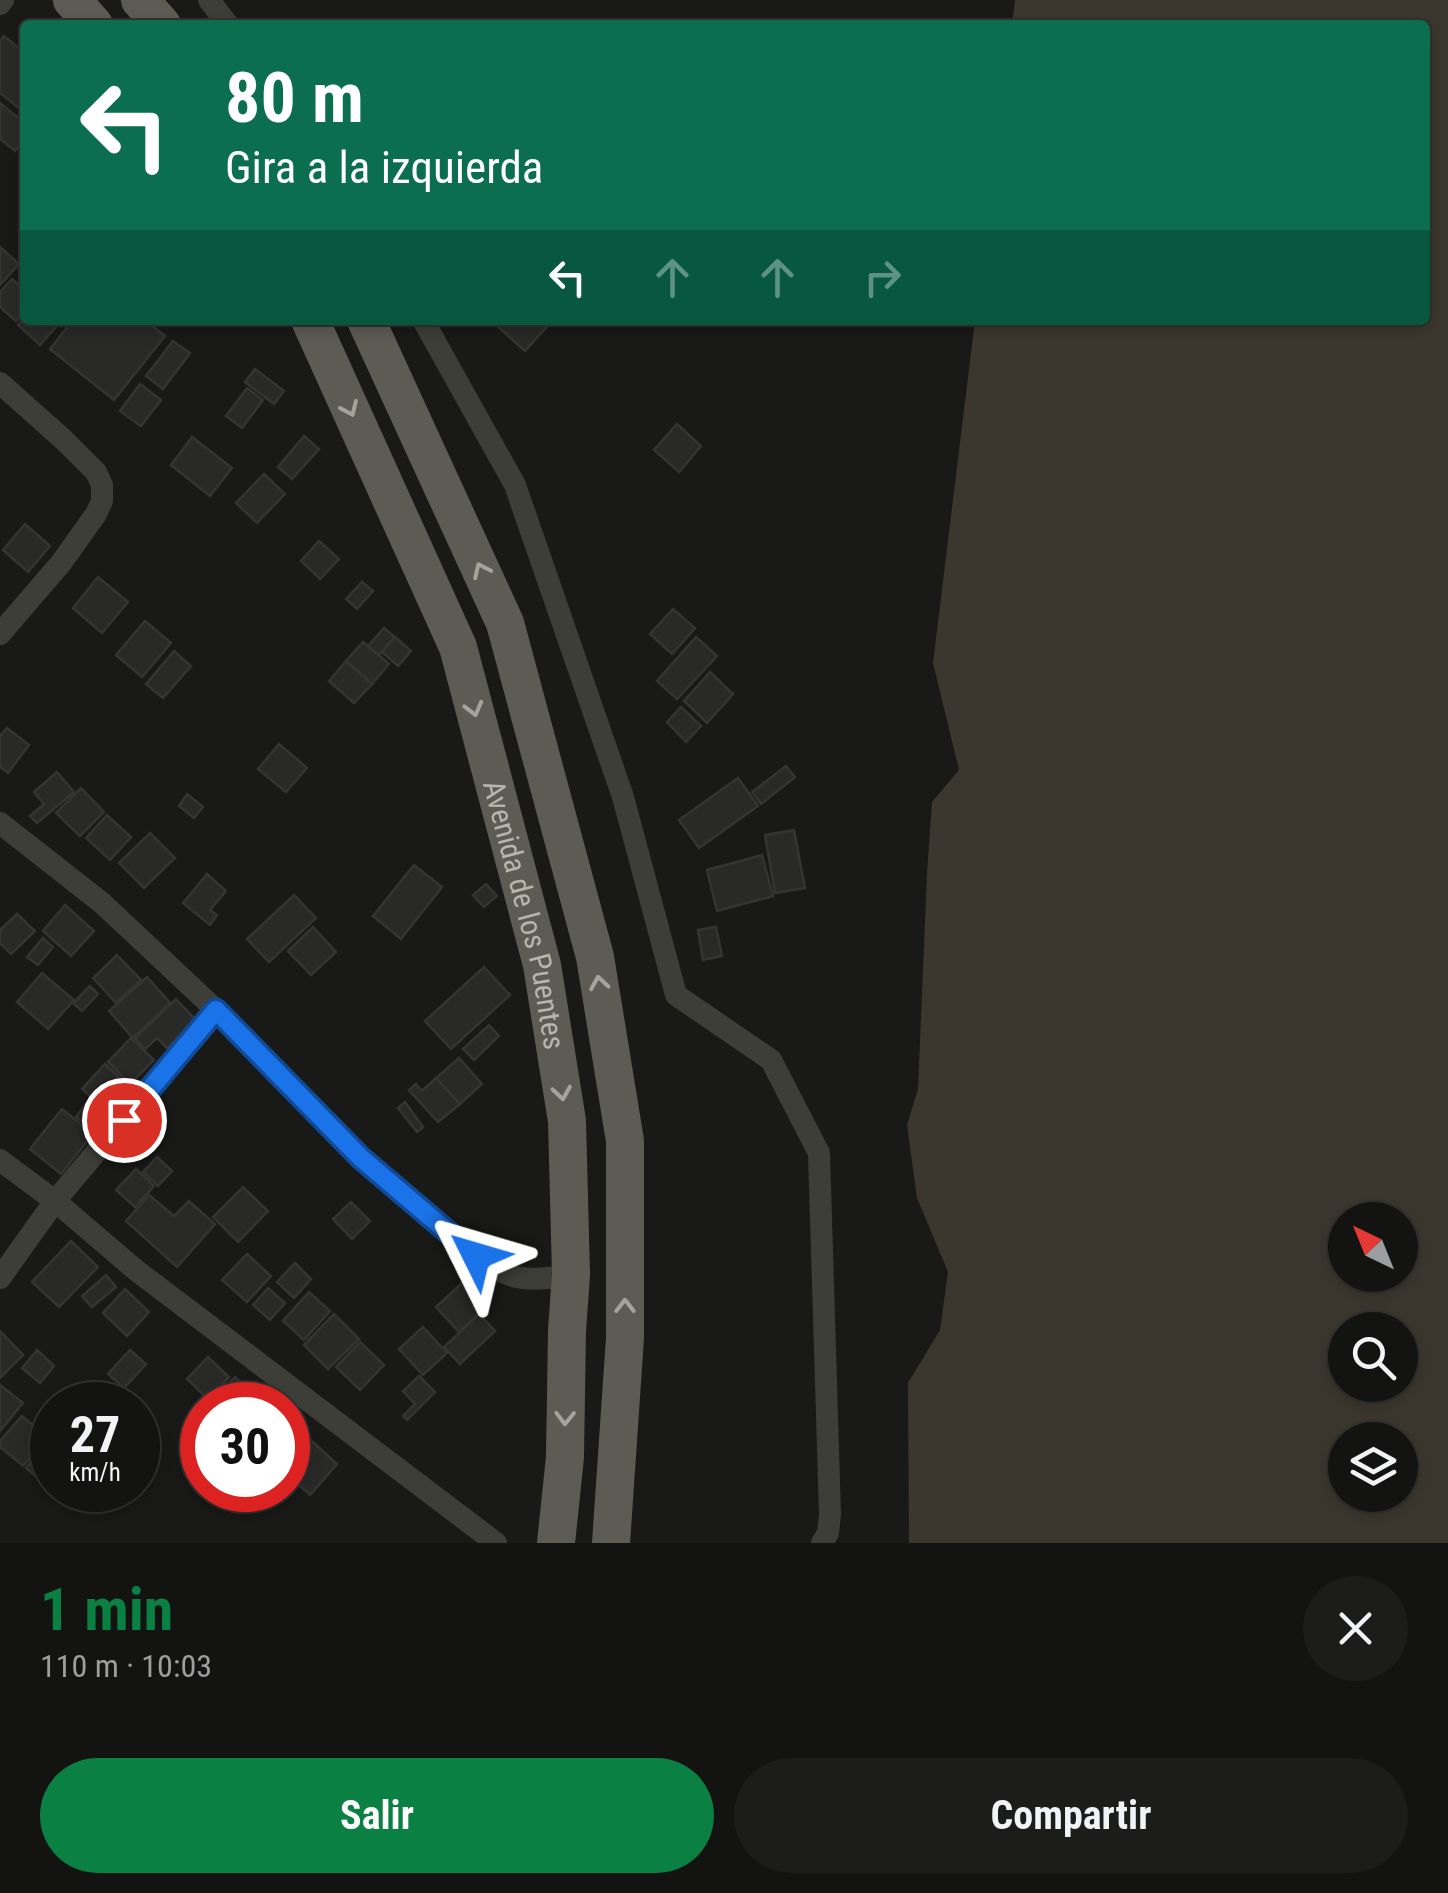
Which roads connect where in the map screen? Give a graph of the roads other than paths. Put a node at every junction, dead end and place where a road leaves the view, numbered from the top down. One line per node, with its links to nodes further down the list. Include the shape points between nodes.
1 (72, 0): 4 (main road)
2 (140, 0): 5 (main road)
3 (209, 0): 6 (street)
4 (90, 20)
5 (158, 20)
6 (224, 20)
7 (312, 325): 16 (main road, Avenida de los Puentes, one-way to 16, via 458,647 542,965 567,1122)
8 (368, 325): 20 (main road, Avenida de los Puentes, one-way to 8, via 625,1338 625,1141 595,956 505,622)
9 (427, 325): 21 (street, via 515,485 623,797 676,995 770,1060 819,1154 830,1514)
10 (0, 383): 11 (street, via 66,440 102,486 96,514)
11 (0, 634)
12 (0, 823): 13 (street, via 102,903)
13 (216, 1010): 15 (street); 16 (street, via 361,1158 492,1268 530,1280)
14 (0, 1160): 15 (street)
15 (54, 1202): 17 (street); 18 (street)
16 (572, 1275): 19 (main road, Avenida de los Puentes, one-way to 19)
17 (0, 1278)
18 (496, 1543)
19 (556, 1543)
20 (612, 1543)
21 (822, 1543)

